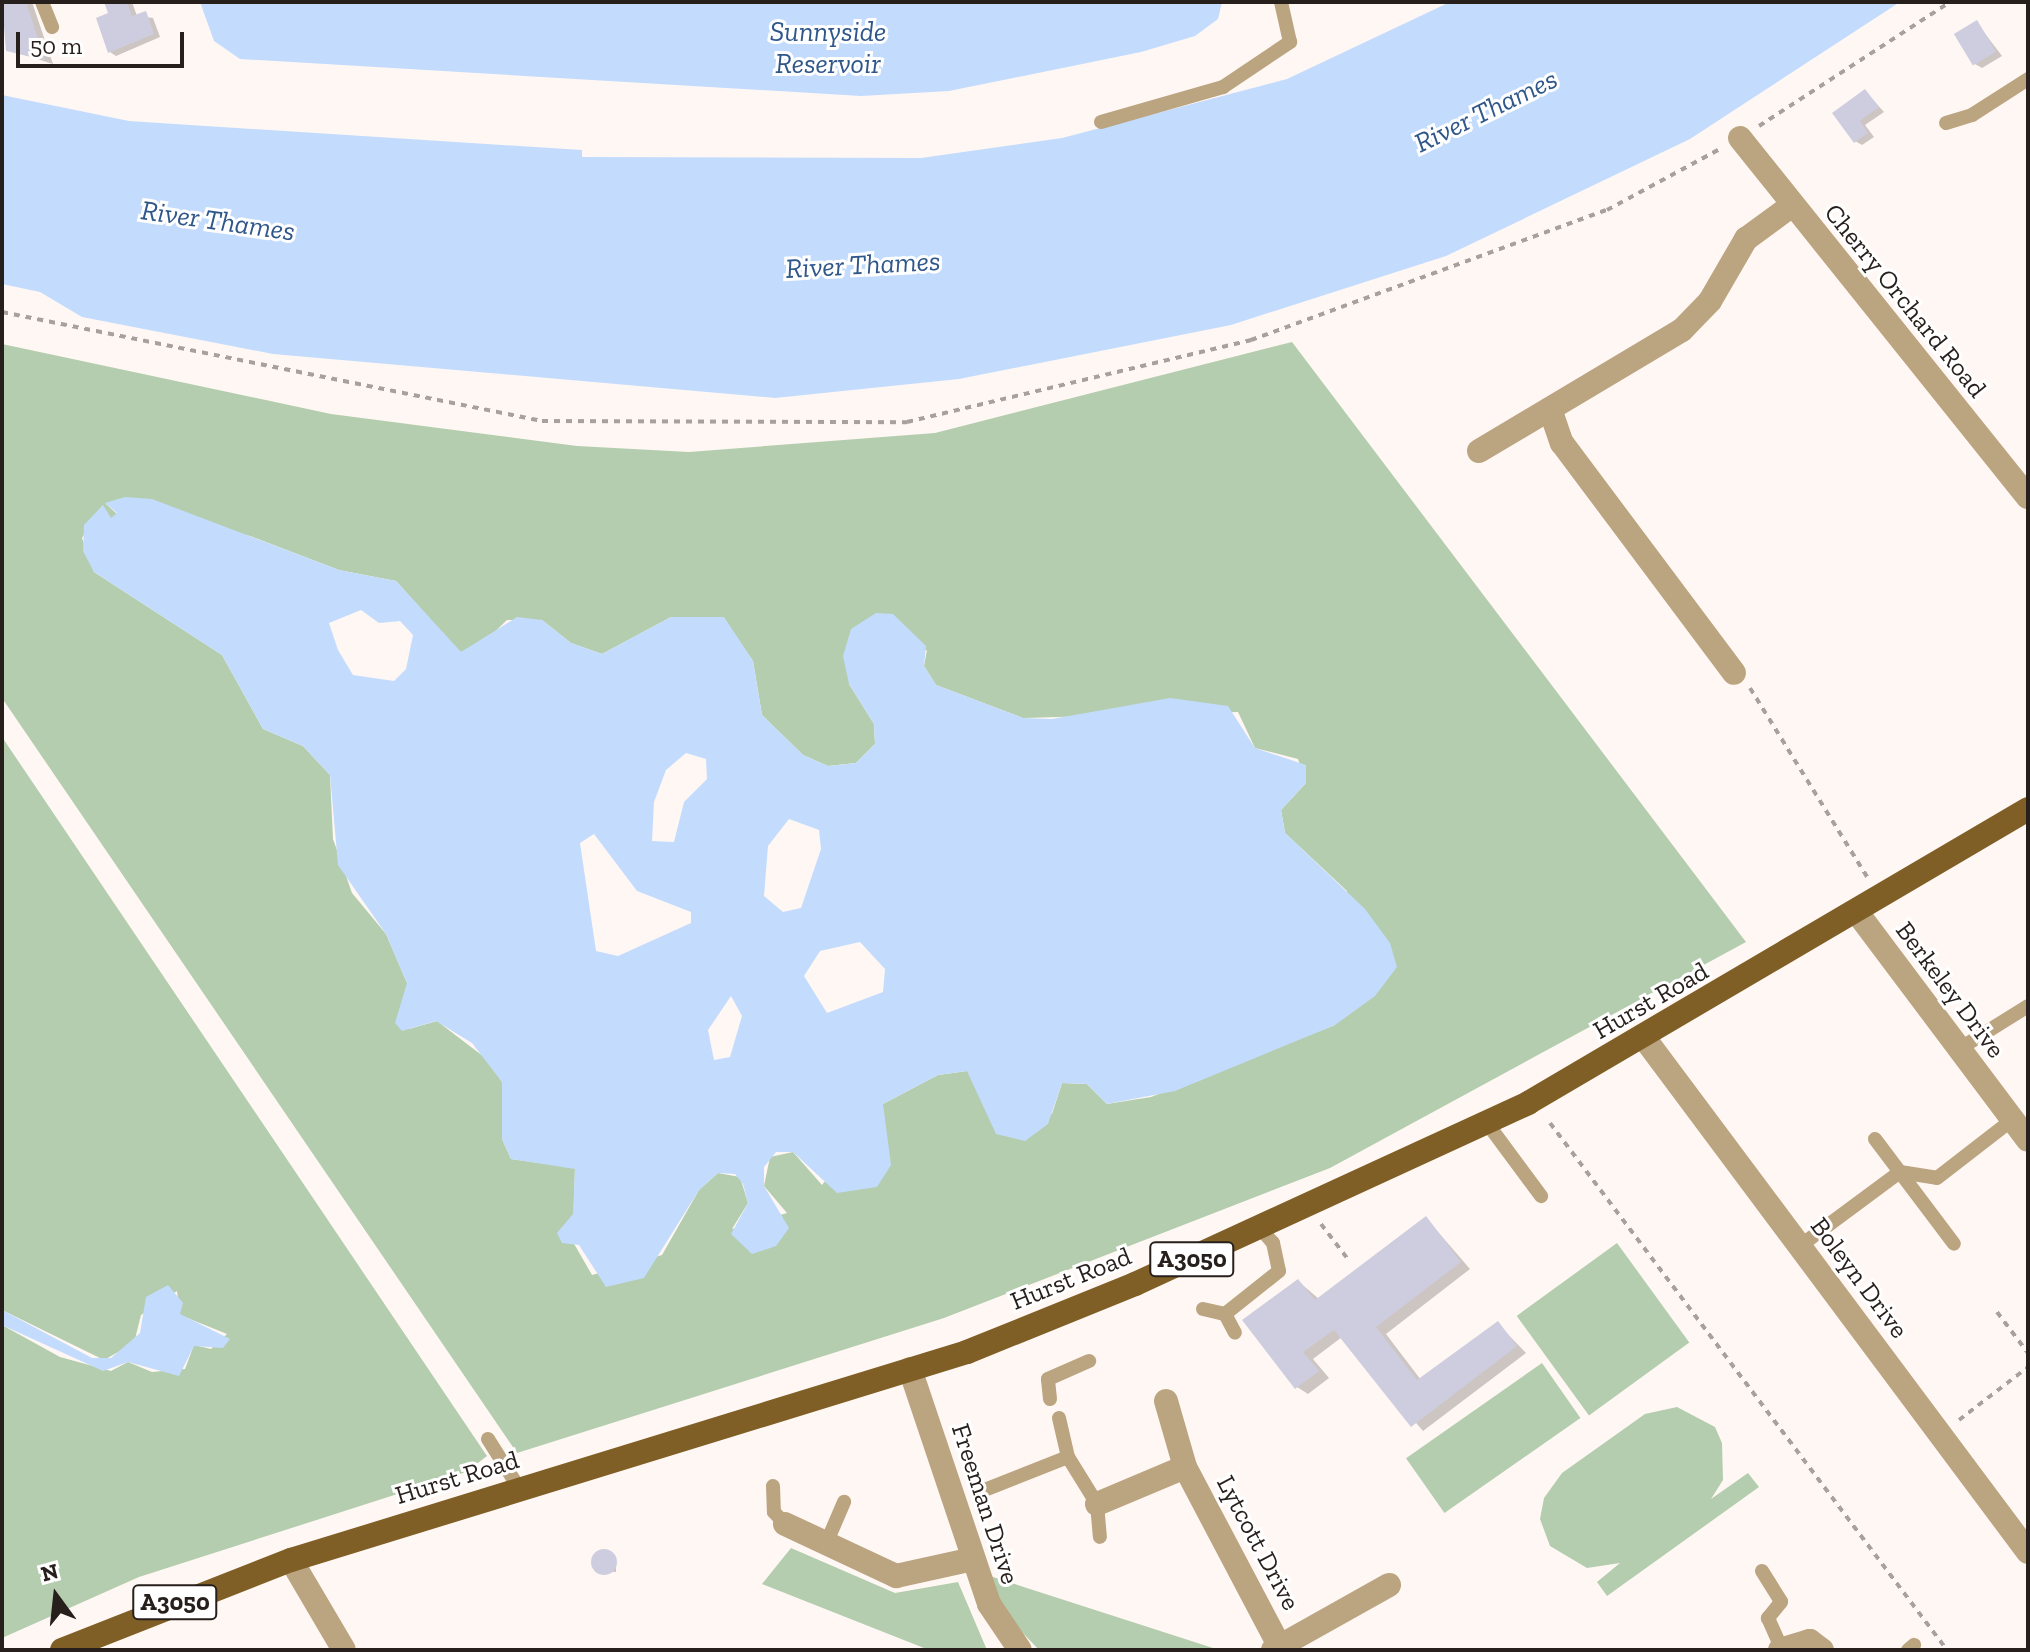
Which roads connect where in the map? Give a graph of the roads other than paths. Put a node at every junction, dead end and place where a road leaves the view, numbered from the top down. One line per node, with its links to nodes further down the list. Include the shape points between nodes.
1 (42, 2): 3 (lane)
2 (1281, 2): 5 (lane, via 1290,42 1223,87)
3 (52, 27)
4 (2028, 79): 6 (lane, via 1972,115)
5 (1101, 122)
6 (1946, 123)
7 (1740, 138): 8 (street, Cherry Orchard Road)
8 (1791, 206): 9 (street, via 1746,239 1710,301 1682,330); 11 (street, Cherry Orchard Road)
9 (1550, 409): 10 (street); 12 (street, via 1562,443)
10 (1479, 451)
11 (2028, 497)
12 (1734, 673)
13 (2028, 809): 14 (main road, Hurst Road / A3050)
14 (1856, 911): 16 (main road, Hurst Road / A3050); 17 (street, Berkeley Drive)
15 (2028, 1006): 17 (lane)
16 (1645, 1039): 19 (main road, Hurst Road / A3050); 26 (street, Boleyn Drive)
17 (1959, 1049): 18 (street, Berkeley Drive)
18 (2013, 1119): 21 (street, Berkeley Drive); 22 (lane, via 1937,1178)
19 (1487, 1123): 23 (lane); 24 (main road, Hurst Road / A3050)
20 (1875, 1139): 22 (lane)
21 (2028, 1140)
22 (1900, 1172): 25 (lane); 26 (lane)
23 (1541, 1196)
24 (1261, 1229): 28 (lane, via 1273,1243 1279,1271); 31 (main road, Hurst Road / A3050)
25 (1954, 1244)
26 (1800, 1246): 46 (street, Boleyn Drive)
27 (1203, 1309): 28 (lane)
28 (1225, 1314): 29 (lane)
29 (1235, 1333)
30 (1089, 1361): 32 (lane, via 1048,1379)
31 (910, 1369): 39 (main road, Hurst Road / A3050); 47 (street, Freeman Drive)
32 (1050, 1399)
33 (1166, 1401): 37 (street, Lytcott Drive)
34 (1059, 1418): 36 (lane)
35 (488, 1439): 39 (lane)
36 (1068, 1457): 40 (lane); 42 (lane)
37 (1185, 1467): 42 (street, Lytcott Drive); 51 (street, Lytcott Drive)
38 (773, 1486): 43 (lane, via 774,1512)
39 (519, 1488): 48 (main road, Hurst Road / A3050)
40 (987, 1489)
41 (844, 1502): 45 (lane)
42 (1097, 1504): 44 (lane)
43 (785, 1524): 45 (street)
44 (1100, 1537)
45 (826, 1544): 47 (street, via 896,1576)
46 (2028, 1552)
47 (973, 1559): 55 (street, Freeman Drive, via 989,1604)
48 (291, 1560): 53 (main road, A3050); 54 (street)
49 (1762, 1571): 52 (lane, via 1781,1602 1768,1618)
50 (1389, 1585): 51 (street)
51 (1276, 1649)
52 (1781, 1649): 56 (street, via 1810,1641)
53 (62, 1650)
54 (344, 1650)
55 (1020, 1650)
56 (1822, 1650)

